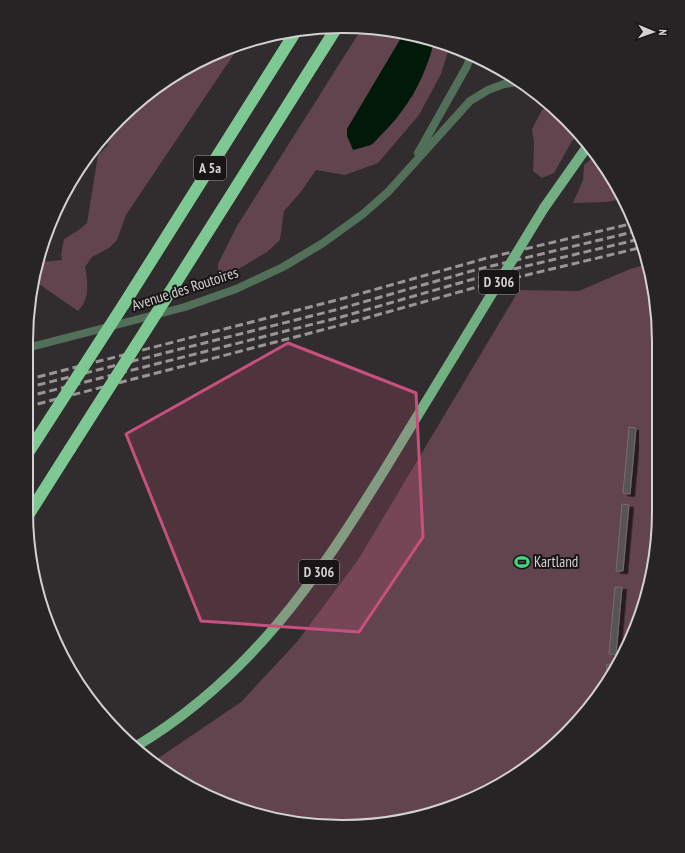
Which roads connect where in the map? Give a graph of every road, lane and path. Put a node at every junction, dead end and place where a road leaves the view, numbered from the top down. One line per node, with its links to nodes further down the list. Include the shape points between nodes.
1 (333, 33): 9 (highway, A 5a, bridge)
2 (292, 38): 8 (highway, A 5a, bridge)
3 (469, 61): 6 (street, Avenue des Routoires)
4 (511, 83): 6 (street, Avenue des Routoires, via 488,90 470,101)
5 (584, 149): 10 (main road, D 306, bridge, via 544,208 325,563 285,616 244,663 167,726)
6 (411, 166): 7 (street, Avenue des Routoires, via 388,192 363,214 323,243 284,266 236,289 185,307)
7 (33, 346)
8 (33, 445)
9 (33, 508)
10 (139, 744)

